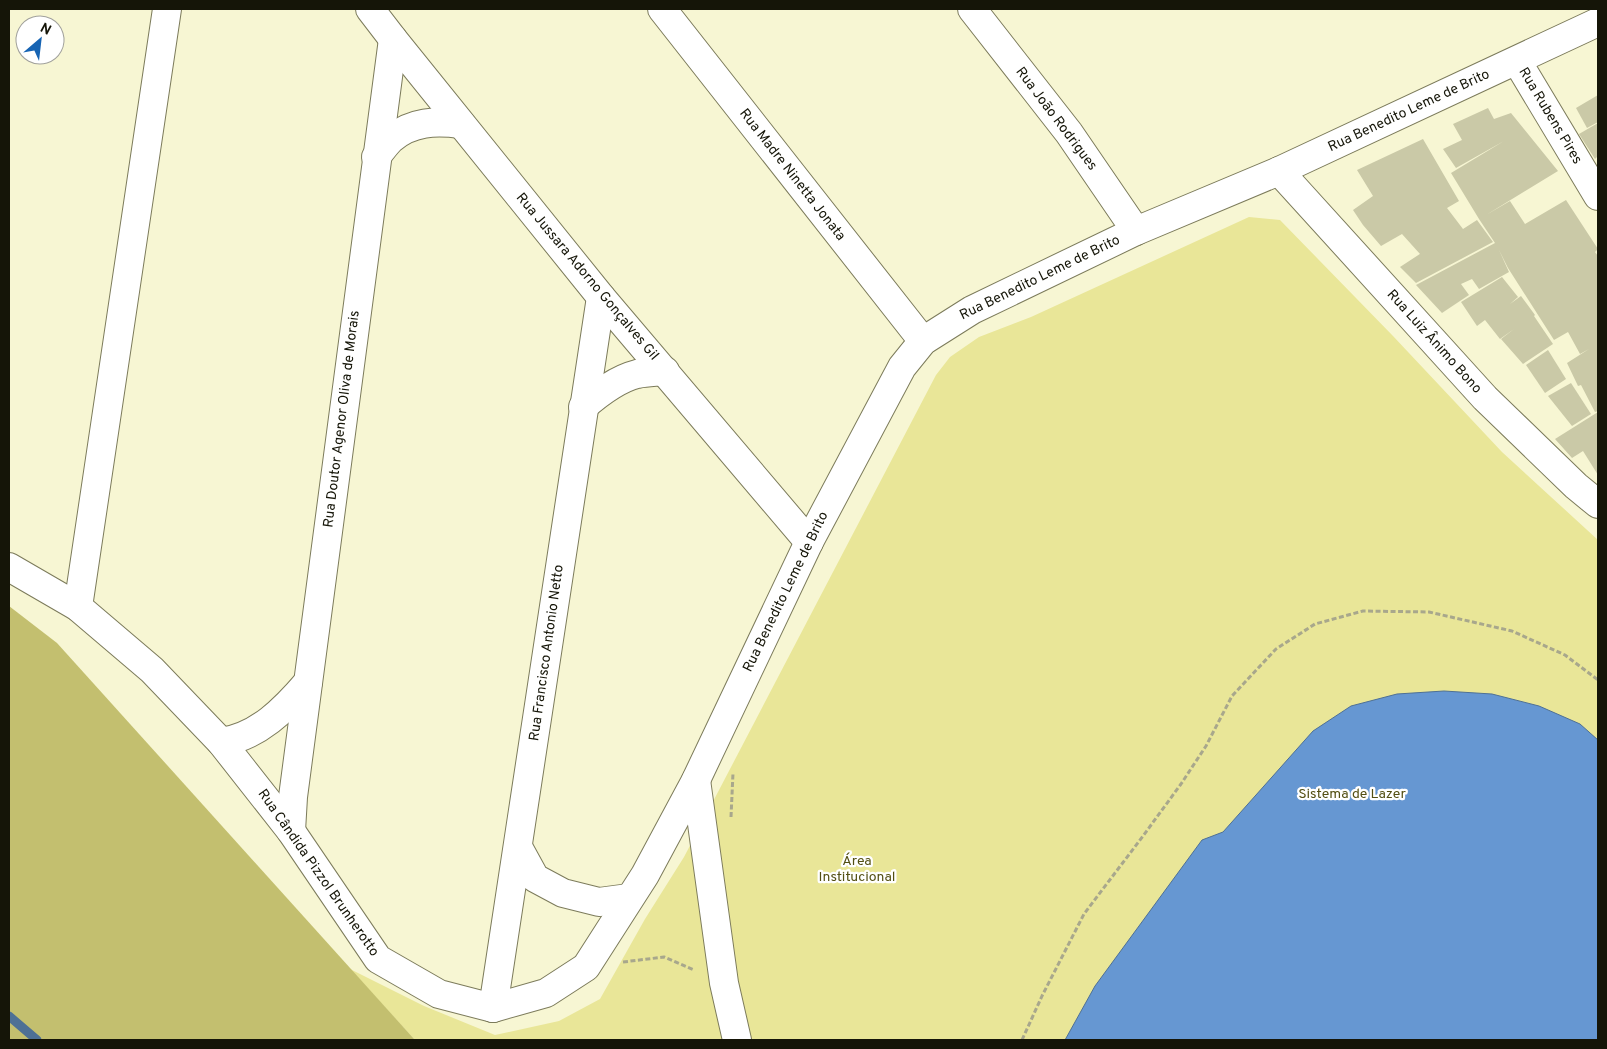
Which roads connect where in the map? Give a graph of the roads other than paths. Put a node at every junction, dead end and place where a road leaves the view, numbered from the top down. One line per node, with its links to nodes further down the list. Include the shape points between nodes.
1 (167, 9): 20 (street)
2 (370, 9): 6 (street, Rua Jussara Adorno Gonçalves Gil)
3 (662, 9): 14 (street, Rua Madre Ninetta Jonata)
4 (972, 9): 12 (street, Rua João Rodrigues, via 1068,132)
5 (1598, 22): 7 (street, Rua Benedito Leme de Brito)
6 (393, 39): 8 (street, Rua Jussara Adorno Gonçalves Gil); 9 (street, Rua Doutor Agenor Oliva de Morais)
7 (1517, 61): 10 (street, Rua Benedito Leme de Brito); 11 (street, Rua Rubens Pires)
8 (461, 124): 9 (street, via 439,121 413,126 392,139); 13 (street, Rua Jussara Adorno Gonçalves Gil)
9 (376, 157): 21 (street, Rua Doutor Agenor Oliva de Morais)
10 (1279, 171): 12 (street, Rua Benedito Leme de Brito); 17 (street, Rua Luiz Ânimo Bono, via 1485,398)
11 (1598, 196)
12 (1136, 231): 14 (street, Rua Benedito Leme de Brito, via 972,310)
13 (601, 297): 15 (street, Rua Jussara Adorno Gonçalves Gil); 16 (street, Rua Francisco Antonio Netto)
14 (923, 341): 18 (street, Rua Benedito Leme de Brito, via 902,366)
15 (665, 371): 16 (street, via 636,374 615,383); 18 (street, Rua Jussara Adorno Gonçalves Gil)
16 (583, 407): 25 (street, Rua Francisco Antonio Netto)
17 (1598, 504)
18 (809, 542): 23 (street, Rua Benedito Leme de Brito)
19 (9, 568): 20 (street, Rua Cândida Pizzol Brunherotto)
20 (78, 607): 22 (street, Rua Cândida Pizzol Brunherotto, via 152,670)
21 (308, 682): 22 (street, via 288,706 261,727); 24 (street, Rua Doutor Agenor Oliva de Morais)
22 (221, 742): 24 (street, Rua Cândida Pizzol Brunherotto)
23 (696, 780): 26 (street, Rua Benedito Leme de Brito, via 645,875); 28 (street, via 724,983)
24 (291, 831): 27 (street, Rua Cândida Pizzol Brunherotto, via 378,959 440,994)
25 (518, 847): 26 (street, via 535,878 563,893 599,902); 27 (street, Rua Francisco Antonio Netto)
26 (629, 898): 27 (street, Rua Benedito Leme de Brito, via 586,967 546,993)
27 (492, 1008)
28 (738, 1040)

